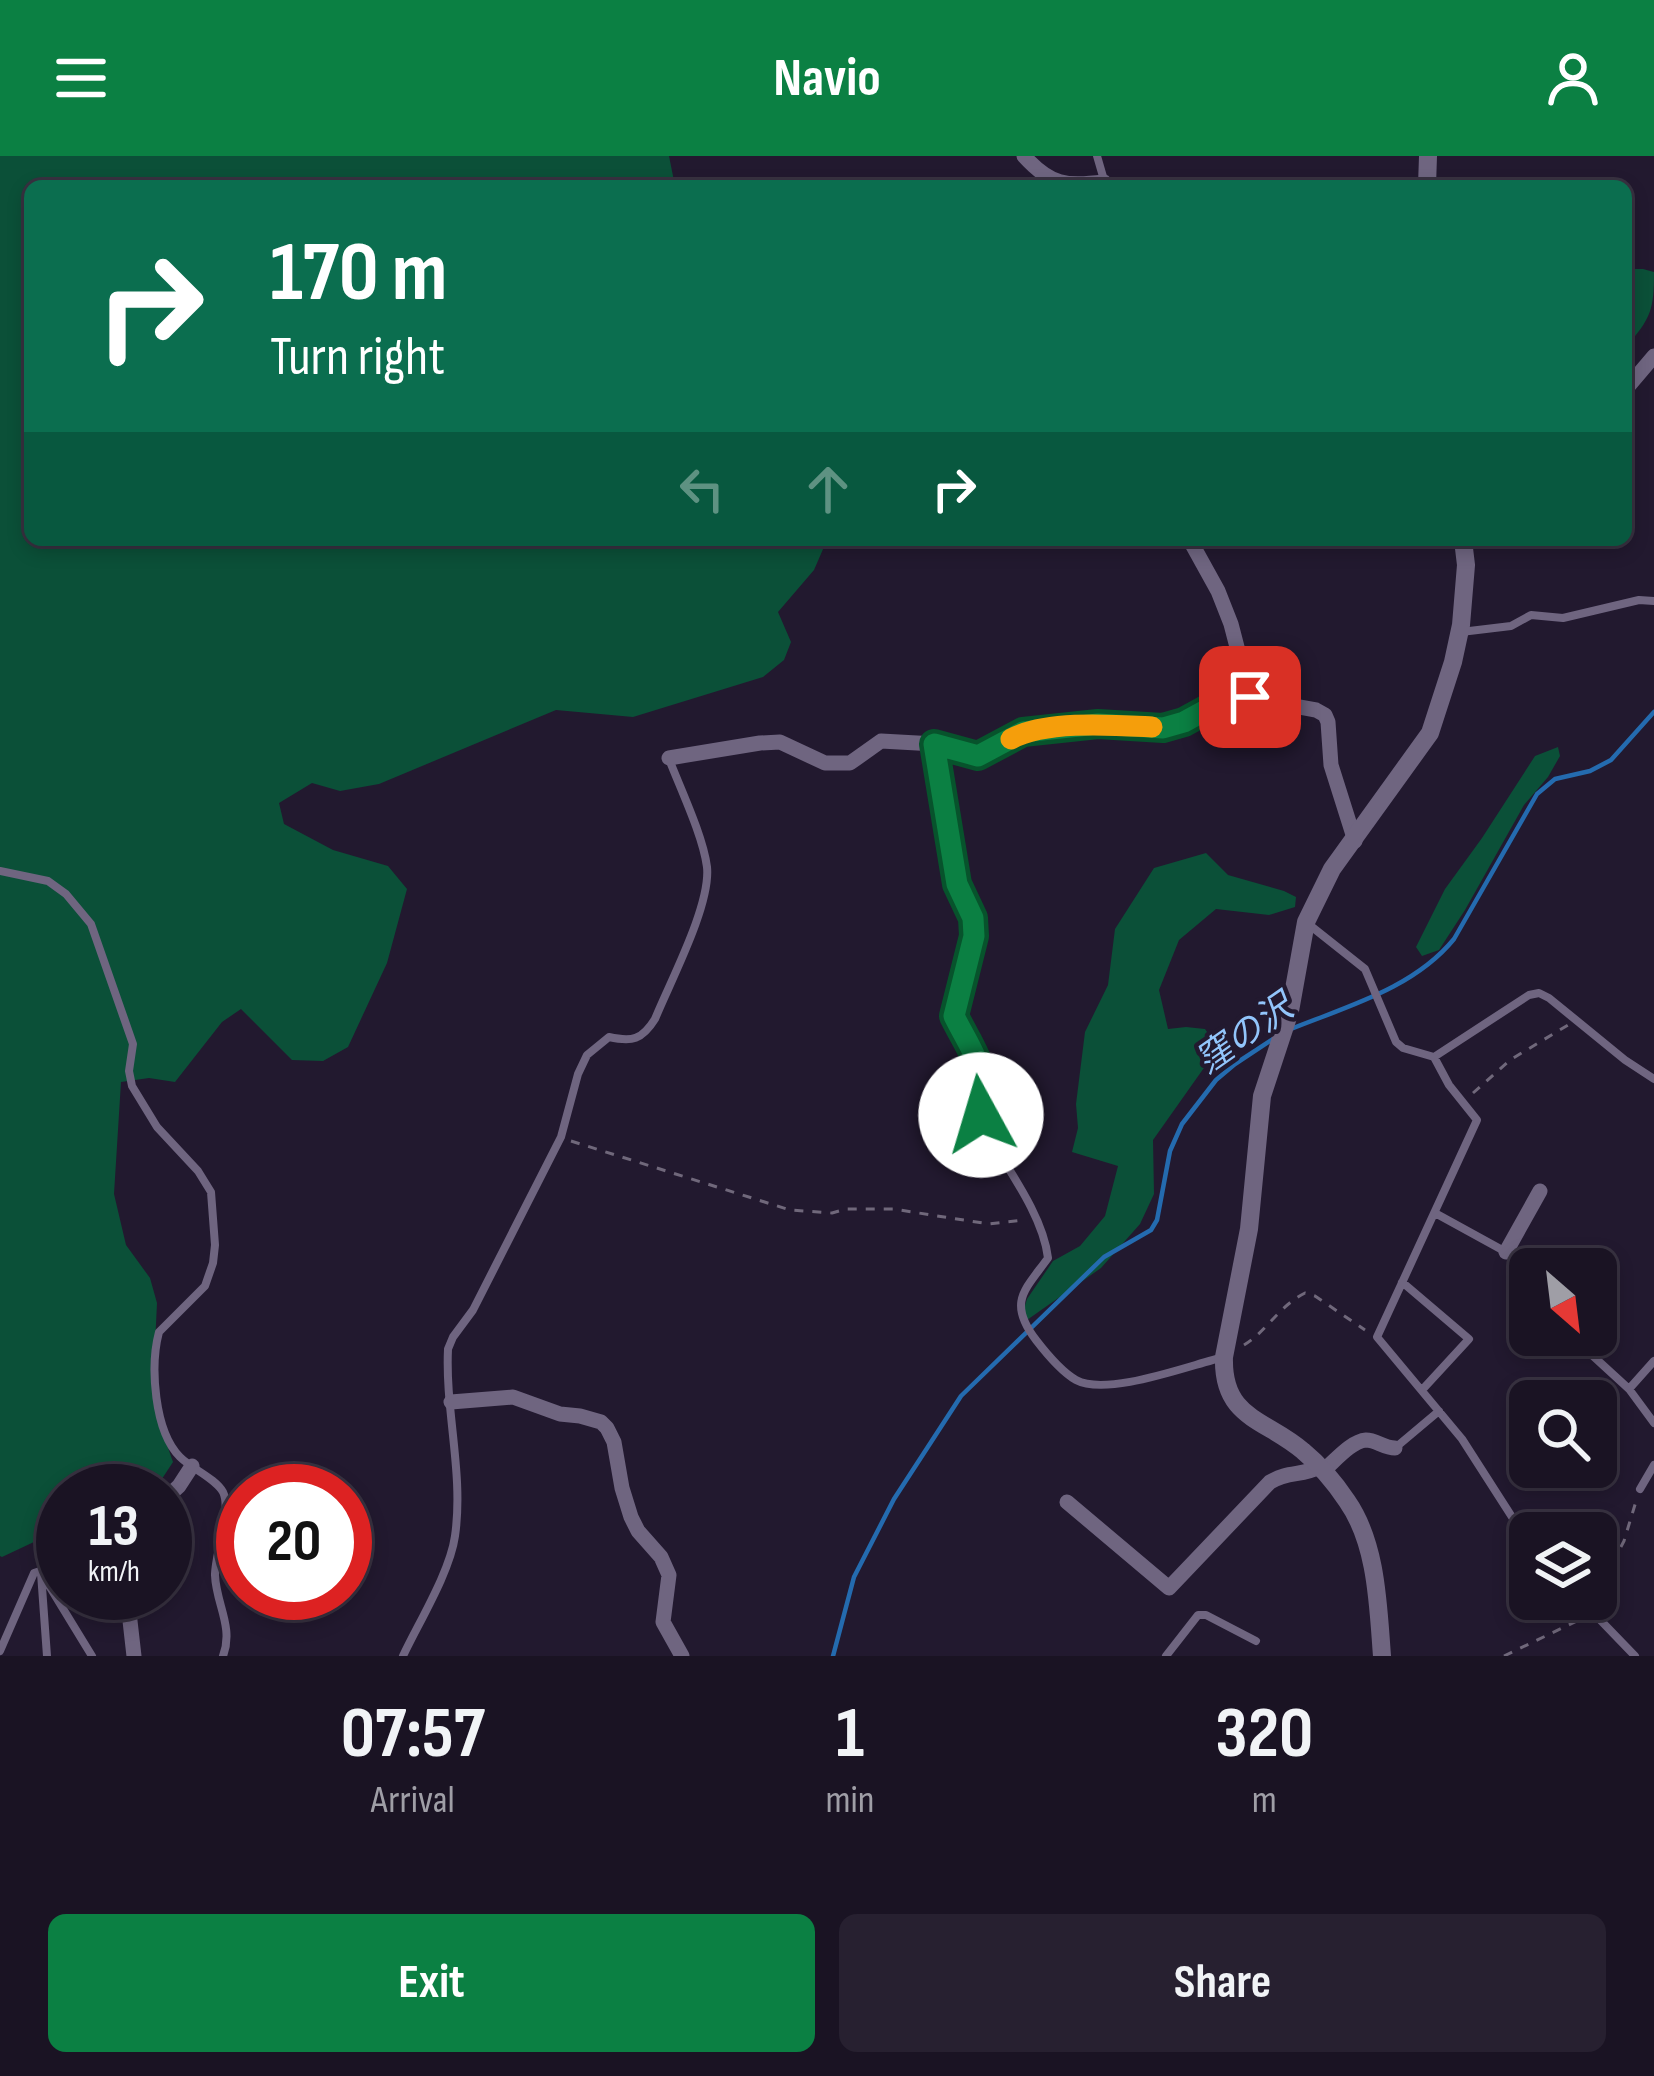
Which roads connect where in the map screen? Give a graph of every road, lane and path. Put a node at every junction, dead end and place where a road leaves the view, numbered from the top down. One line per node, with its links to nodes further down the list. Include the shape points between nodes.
1 (1024, 156): 2 (street)
2 (1054, 180)
3 (1654, 356): 4 (street)
4 (1632, 382)
5 (1195, 546): 9 (street, via 1224,607)
6 (1463, 546): 8 (street)
7 (1654, 601): 8 (lane, via 1563,618 1531,615)
8 (1459, 633): 12 (street, via 1430,733)
9 (1250, 697): 10 (street, via 1226,699 1163,728 1023,732 978,756); 12 (street, via 1325,715)
10 (934, 744): 11 (street, via 881,741 850,763 825,763 780,742); 22 (lane, via 957,884 973,918 954,1016 982,1071 985,1130)
11 (669, 758): 19 (lane, via 706,862 701,908 647,1033 609,1037 587,1055)
12 (1355, 841): 14 (street)
13 (0, 872): 36 (lane, via 48,881 91,924 133,1044 132,1086 211,1192 215,1245 205,1286 157,1342 164,1430)
14 (1306, 922): 16 (lane, via 1359,962 1396,1042); 28 (street, via 1290,1010 1262,1096 1250,1229)
15 (1576, 1020): 16 (lane, via 1550,998 1529,995); 17 (lane); 18 (path, via 1510,1060)
16 (1434, 1057): 18 (lane)
17 (1654, 1079)
18 (1463, 1102): 21 (lane, via 1478,1120)
19 (561, 1137): 22 (path, via 790,1210 893,1209 989,1224); 32 (lane, via 448,1349)
20 (1540, 1191): 23 (street)
21 (1435, 1213): 23 (lane); 25 (lane)
22 (1036, 1218): 28 (lane, via 1048,1258 1019,1306 1037,1342 1075,1380 1139,1381)
23 (1506, 1252): 24 (lane)
24 (1509, 1255)
25 (1402, 1282): 26 (lane); 31 (lane, via 1469,1339)
26 (1377, 1337): 28 (path, via 1305,1293); 31 (lane)
27 (1593, 1356): 30 (lane)
28 (1224, 1357): 39 (street, via 1238,1406)
29 (1654, 1361): 30 (lane)
30 (1629, 1389): 34 (lane)
31 (1422, 1390): 33 (lane)
32 (451, 1402): 56 (lane, via 455,1540); 57 (street, via 514,1397 607,1428 631,1517 669,1574 663,1622)
33 (1439, 1411): 35 (lane); 42 (lane)
34 (1654, 1423)
35 (1395, 1448): 39 (street, via 1359,1441)
36 (190, 1464)
37 (1654, 1465): 40 (lane)
38 (192, 1466): 55 (lane, via 226,1503 215,1570 229,1634)
39 (1321, 1469): 41 (street, via 1270,1482 1169,1588); 59 (street, via 1364,1536)
40 (1640, 1489): 43 (path)
41 (1067, 1502)
42 (1509, 1512)
43 (1617, 1554)
44 (36, 1572): 51 (lane)
45 (44, 1620): 52 (lane)
46 (70, 1620): 53 (lane)
47 (129, 1620): 54 (street)
48 (1578, 1620): 60 (path)
49 (1600, 1620): 61 (lane)
50 (1256, 1641): 58 (lane, via 1198,1615)
51 (0, 1651)
52 (47, 1656)
53 (92, 1656)
54 (134, 1656)
55 (223, 1656)
56 (404, 1656)
57 (682, 1656)
58 (1166, 1656)
59 (1382, 1656)
60 (1504, 1656)
61 (1635, 1656)

